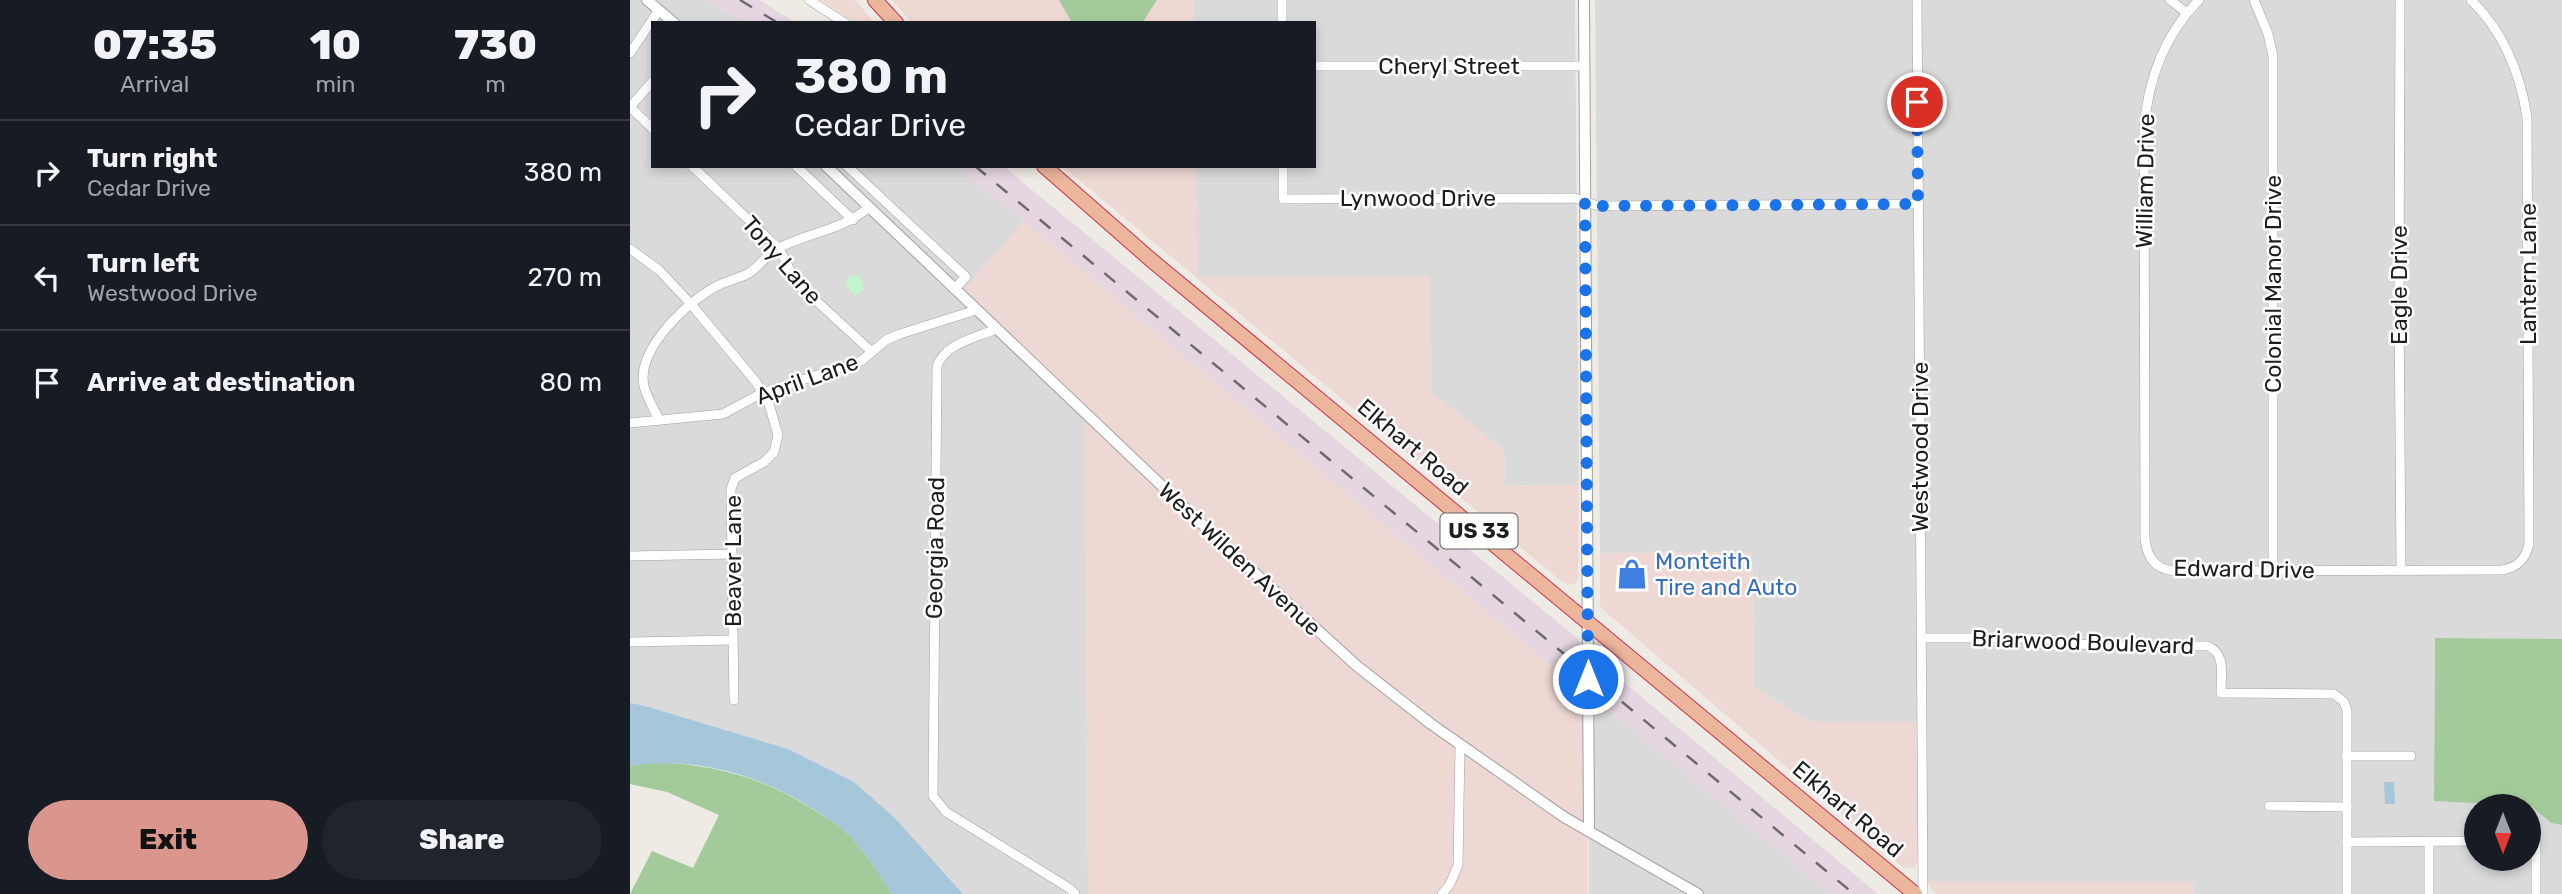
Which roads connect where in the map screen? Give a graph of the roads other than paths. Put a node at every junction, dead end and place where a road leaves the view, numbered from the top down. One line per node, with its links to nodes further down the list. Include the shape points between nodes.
1 (647, 0): 11 (street)
2 (809, 0): 15 (street)
3 (1282, 0): 16 (street)
4 (1584, 0): 20 (street)
5 (1917, 0): 33 (street, Westwood Drive)
6 (2170, 0): 12 (street)
7 (2199, 0): 12 (street, William Drive)
8 (2254, 0): 51 (street, Colonial Manor Drive, via 2273,56)
9 (2400, 0): 50 (street, Eagle Drive)
10 (2471, 0): 49 (street, Lantern Lane, via 2511,58 2527,117 2529,544)
11 (659, 10): 13 (street); 14 (street)
12 (2187, 13): 42 (street, William Drive, via 2161,54 2145,111)
13 (652, 21)
14 (672, 21)
15 (842, 21)
16 (1282, 21)
17 (651, 22): 18 (street)
18 (630, 53)
19 (1316, 66): 20 (street, Cheryl Street)
20 (1584, 66): 32 (street)
21 (651, 83): 22 (street)
22 (630, 107): 23 (street)
23 (651, 127)
24 (694, 168): 36 (street, Tony Lane)
25 (798, 168): 35 (street)
26 (828, 168): 31 (street, West Wilden Avenue)
27 (847, 168): 31 (street)
28 (849, 168): 38 (street, via 966,277)
29 (1046, 168): 52 (highway, Elkhart Road / US 33)
30 (1283, 168): 32 (street, Lynwood Drive, via 1283,199)
31 (839, 178): 34 (street, West Wilden Avenue)
32 (1585, 201): 33 (street, via 1598,206); 52 (street)
33 (1918, 204): 53 (street, Westwood Drive)
34 (869, 207): 35 (street); 38 (street, West Wilden Avenue)
35 (853, 220): 36 (street)
36 (778, 248): 39 (street, via 751,272); 43 (street, Tony Lane, via 798,284)
37 (630, 249): 39 (street, Beaver Lane, via 659,270)
38 (954, 289): 40 (street, West Wilden Avenue)
39 (690, 303): 44 (street, Beaver Lane); 45 (street, via 668,326 645,367 644,386)
40 (976, 310): 41 (street, West Wilden Avenue); 43 (street, April Lane, via 900,334)
41 (996, 329): 57 (street, West Wilden Avenue, via 1322,636); 67 (street, Georgia Road, via 954,346 937,366 933,796 946,812)
42 (2145, 334): 51 (street, Edward Drive, via 2145,540 2151,560 2173,571)
43 (872, 352): 44 (street, April Lane, via 852,365)
44 (762, 393): 45 (street, April Lane, via 723,414); 47 (street, Beaver Lane, via 775,418 778,443 769,458 733,482)
45 (659, 420): 46 (street, April Lane)
46 (630, 423)
47 (732, 554): 48 (street); 54 (street, Beaver Lane)
48 (630, 556)
49 (2521, 562): 50 (street, Edward Drive, via 2502,570)
50 (2402, 570): 51 (street, Edward Drive)
51 (2273, 571)
52 (1588, 623): 62 (street); 70 (highway, Elkhart Road / US 33)
53 (1921, 638): 59 (street, Briarwood Boulevard, via 2208,646 2221,658 2221,693 2338,696 2347,710); 71 (street, Westwood Drive)
54 (733, 640): 55 (street); 56 (street, Beaver Lane)
55 (630, 642)
56 (734, 700)
57 (1461, 746): 62 (street, West Wilden Avenue); 68 (street, via 1458,865)
58 (2411, 755): 59 (street)
59 (2346, 756): 61 (street, Briarwood Boulevard)
60 (2269, 806): 61 (street)
61 (2347, 807): 64 (street, Briarwood Boulevard)
62 (1589, 831): 69 (street, West Wilden Avenue)
63 (2429, 841): 64 (street); 65 (street); 73 (street)
64 (2347, 842): 72 (street, Briarwood Boulevard)
65 (2464, 842)
66 (2535, 872): 74 (street)
67 (1075, 894)
68 (1442, 894)
69 (1699, 894)
70 (1915, 894)
71 (1923, 894)
72 (2347, 894)
73 (2429, 894)
74 (2536, 894)

